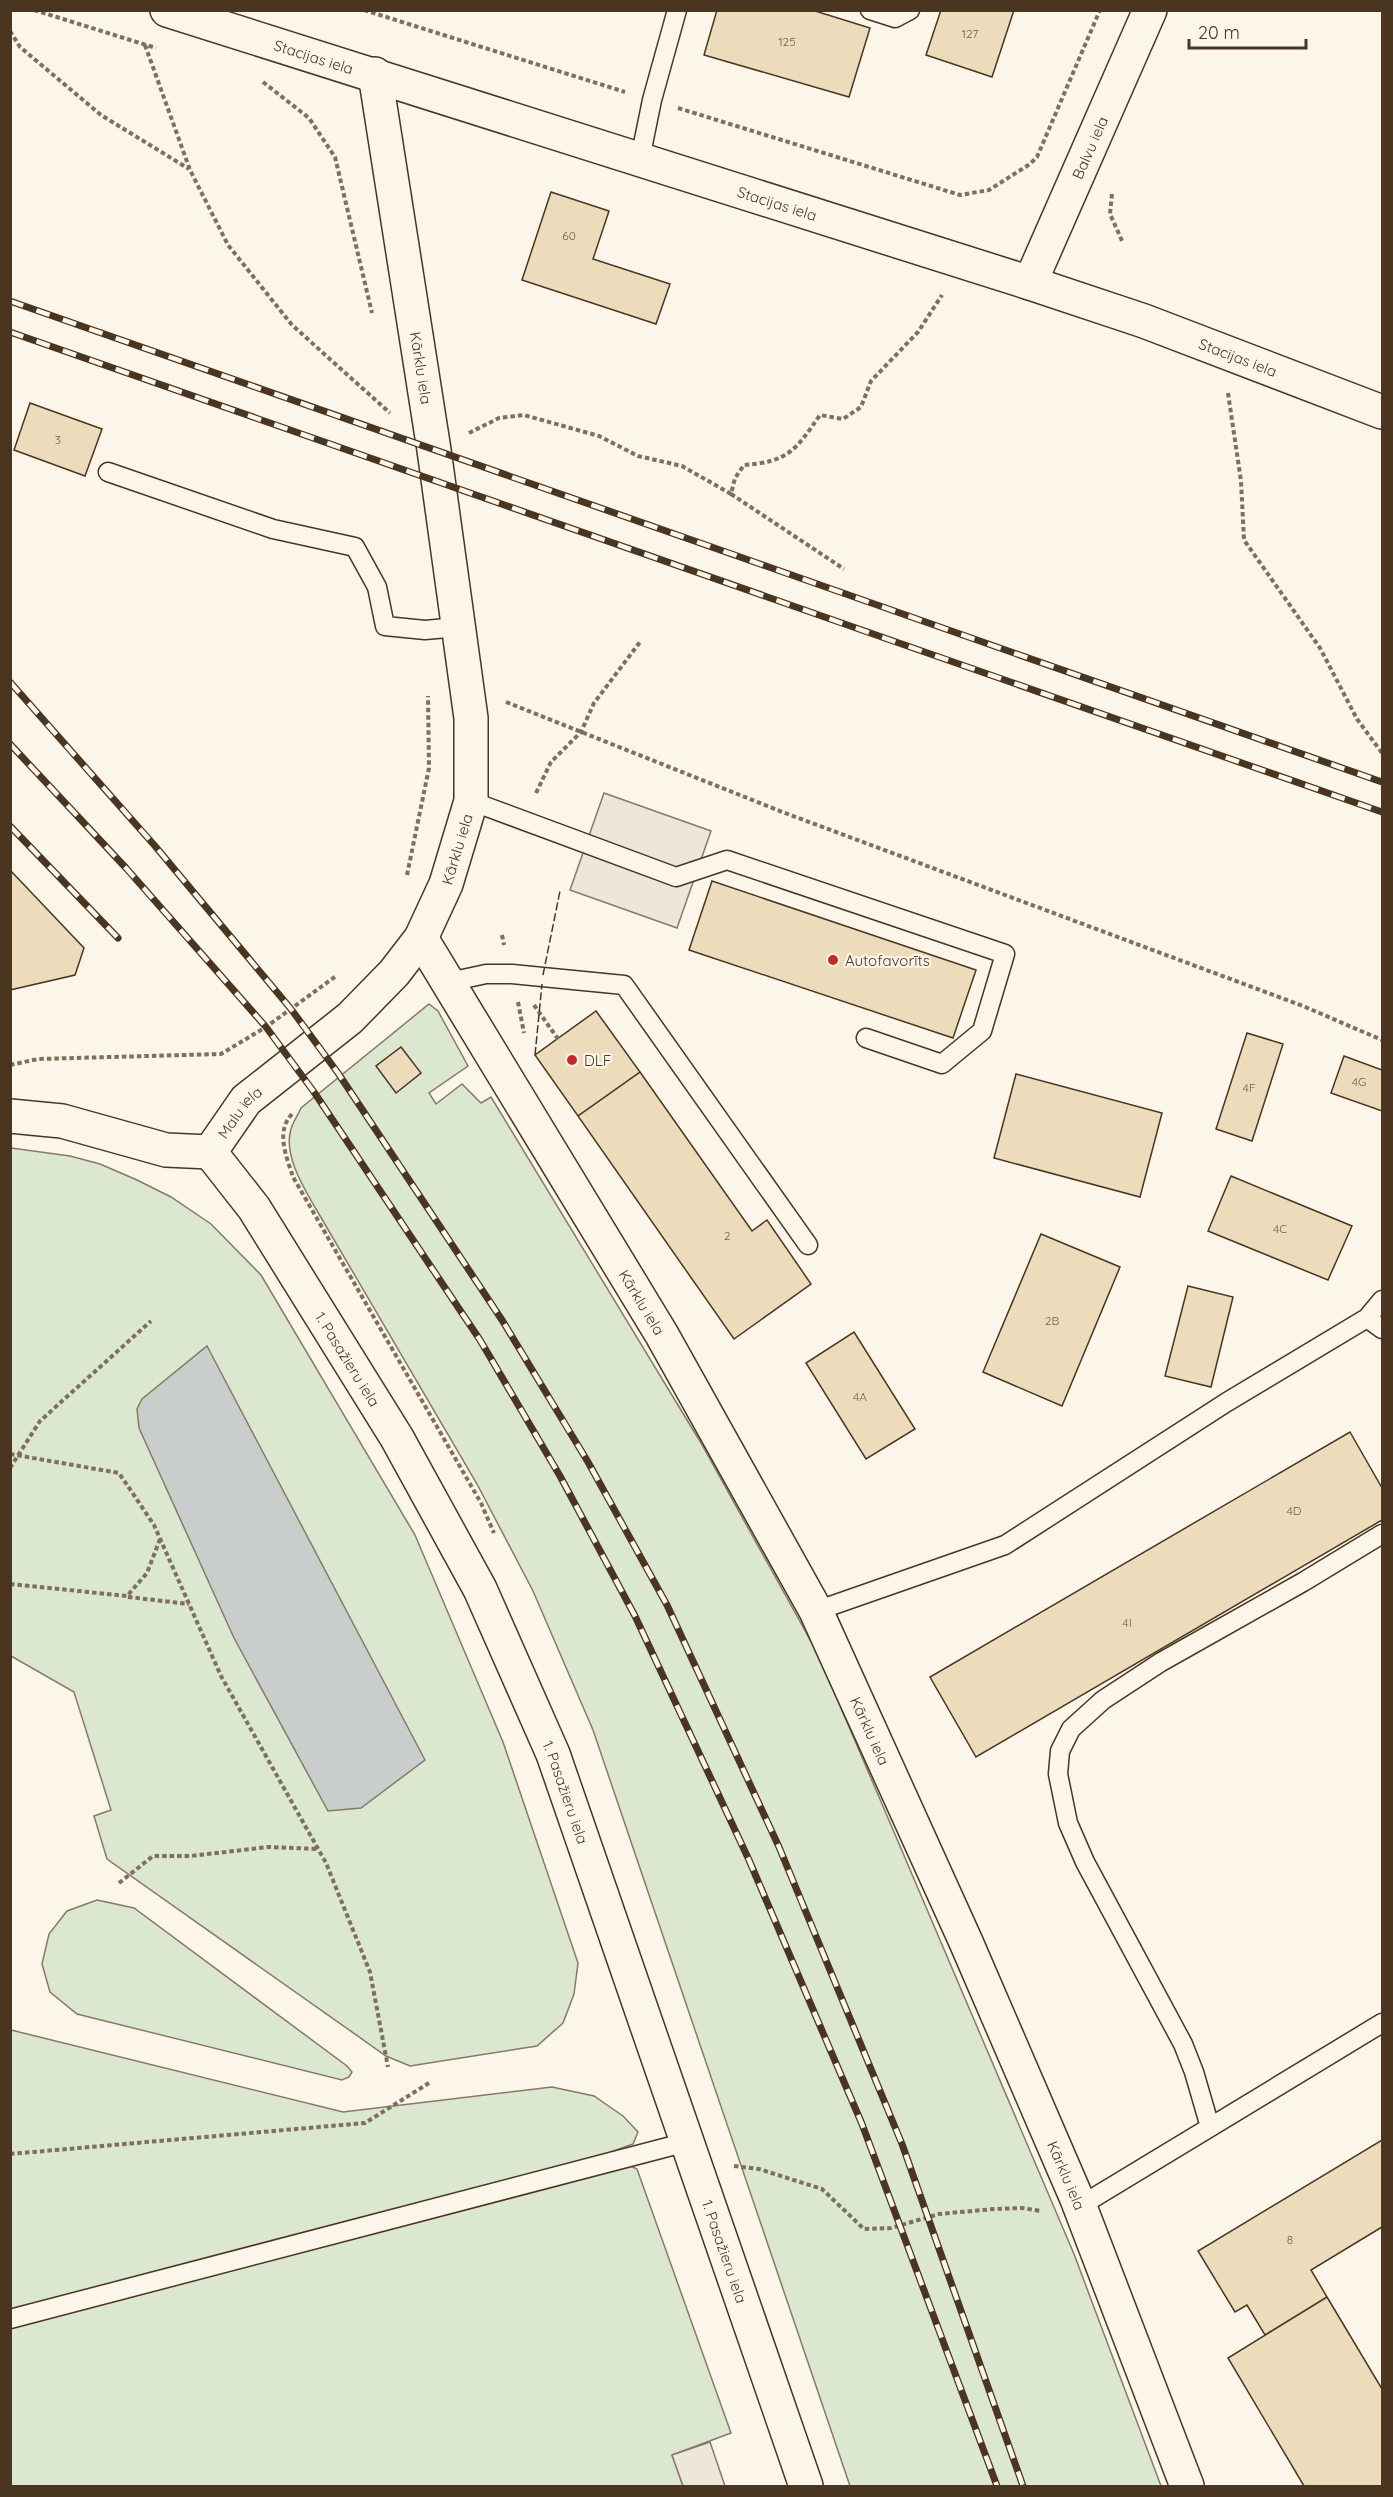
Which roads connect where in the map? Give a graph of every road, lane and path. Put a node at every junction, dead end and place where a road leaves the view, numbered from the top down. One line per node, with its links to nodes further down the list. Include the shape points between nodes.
1 (167, 10): 10 (street, Stacijas iela)
2 (363, 10): 11 (path)
3 (677, 10): 11 (lane)
4 (870, 10): 5 (lane, via 894,18)
5 (910, 10)
6 (1100, 10): 11 (path, via 1037,157 988,190 960,195)
7 (1150, 10): 14 (street, Balvu iela)
8 (10, 31): 13 (path, via 20,46 101,115)
9 (145, 45): 13 (path)
10 (375, 74): 12 (street, Stacijas iela); 23 (street, Kārklu iela)
11 (652, 100): 12 (lane)
12 (640, 159): 14 (street, Stacijas iela)
13 (190, 170): 18 (path, via 228,245 292,325)
14 (1030, 283): 17 (street, Stacijas iela, via 1144,321)
15 (942, 295): 21 (path, via 918,332 871,381 861,407 843,419 820,415 797,448 769,463 744,465)
16 (1228, 392): 27 (path, via 1241,481 1244,540 1320,648 1357,719)
17 (1383, 412)
18 (392, 416)
19 (469, 433): 21 (path, via 499,418 524,415 599,436 638,456 682,466)
20 (108, 472): 23 (lane, via 273,529 355,548 377,587 385,626 425,630)
21 (731, 494): 22 (path)
22 (844, 569)
23 (458, 627): 28 (street, Kārklu iela, via 471,718)
24 (640, 642): 26 (path, via 594,703)
25 (500, 699): 26 (path)
26 (581, 732): 29 (path, via 551,762); 33 (path, via 784,813 1303,1006)
27 (1383, 753)
28 (471, 801): 29 (lane); 30 (street, Kārklu iela, via 446,884)
29 (525, 821): 32 (lane, via 676,877 727,860 1005,954 982,1031 942,1064)
30 (421, 938): 31 (street, Kārklu iela); 35 (street, Malu iela, via 394,973 350,1018 246,1100)
31 (448, 982): 36 (lane, via 486,974 512,974 624,985); 49 (street, Kārklu iela, via 662,1335)
32 (866, 1038)
33 (1383, 1040)
34 (10, 1116): 35 (street, Malu iela, via 62,1121 166,1150)
35 (210, 1152): 56 (street, 1. Pasažieru iela, via 254,1208 397,1438 480,1589 553,1754)
36 (808, 1245)
37 (1383, 1300): 38 (lane)
38 (1367, 1318): 40 (lane); 49 (lane, via 1227,1402 1005,1545)
39 (151, 1321): 42 (path, via 40,1421)
40 (1383, 1329)
41 (10, 1454): 42 (path)
42 (21, 1456): 43 (path); 45 (path, via 119,1473)
43 (10, 1468)
44 (1383, 1534): 55 (lane, via 1161,1662 1103,1700 1071,1729 1060,1751 1058,1774 1068,1823 1183,2044)
45 (160, 1539): 47 (path, via 147,1573); 48 (path)
46 (10, 1584): 47 (path)
47 (127, 1596): 48 (path)
48 (190, 1604): 50 (path, via 221,1676)
49 (816, 1611): 59 (street, Kārklu iela, via 966,1942)
50 (318, 1849): 51 (path, via 268,1848 153,1856); 53 (path, via 370,1972)
51 (119, 1883)
52 (1383, 2023): 55 (lane)
53 (388, 2067)
54 (429, 2083): 57 (path, via 365,2123)
55 (1210, 2127): 59 (lane)
56 (687, 2142): 60 (lane); 61 (street, 1. Pasažieru iela)
57 (10, 2154)
58 (729, 2165): 59 (path, via 759,2169 822,2189 864,2229 891,2228 939,2214 994,2209 1051,2213)
59 (1078, 2203): 62 (street, Kārklu iela)
60 (10, 2319)
61 (806, 2487)
62 (1187, 2487)

